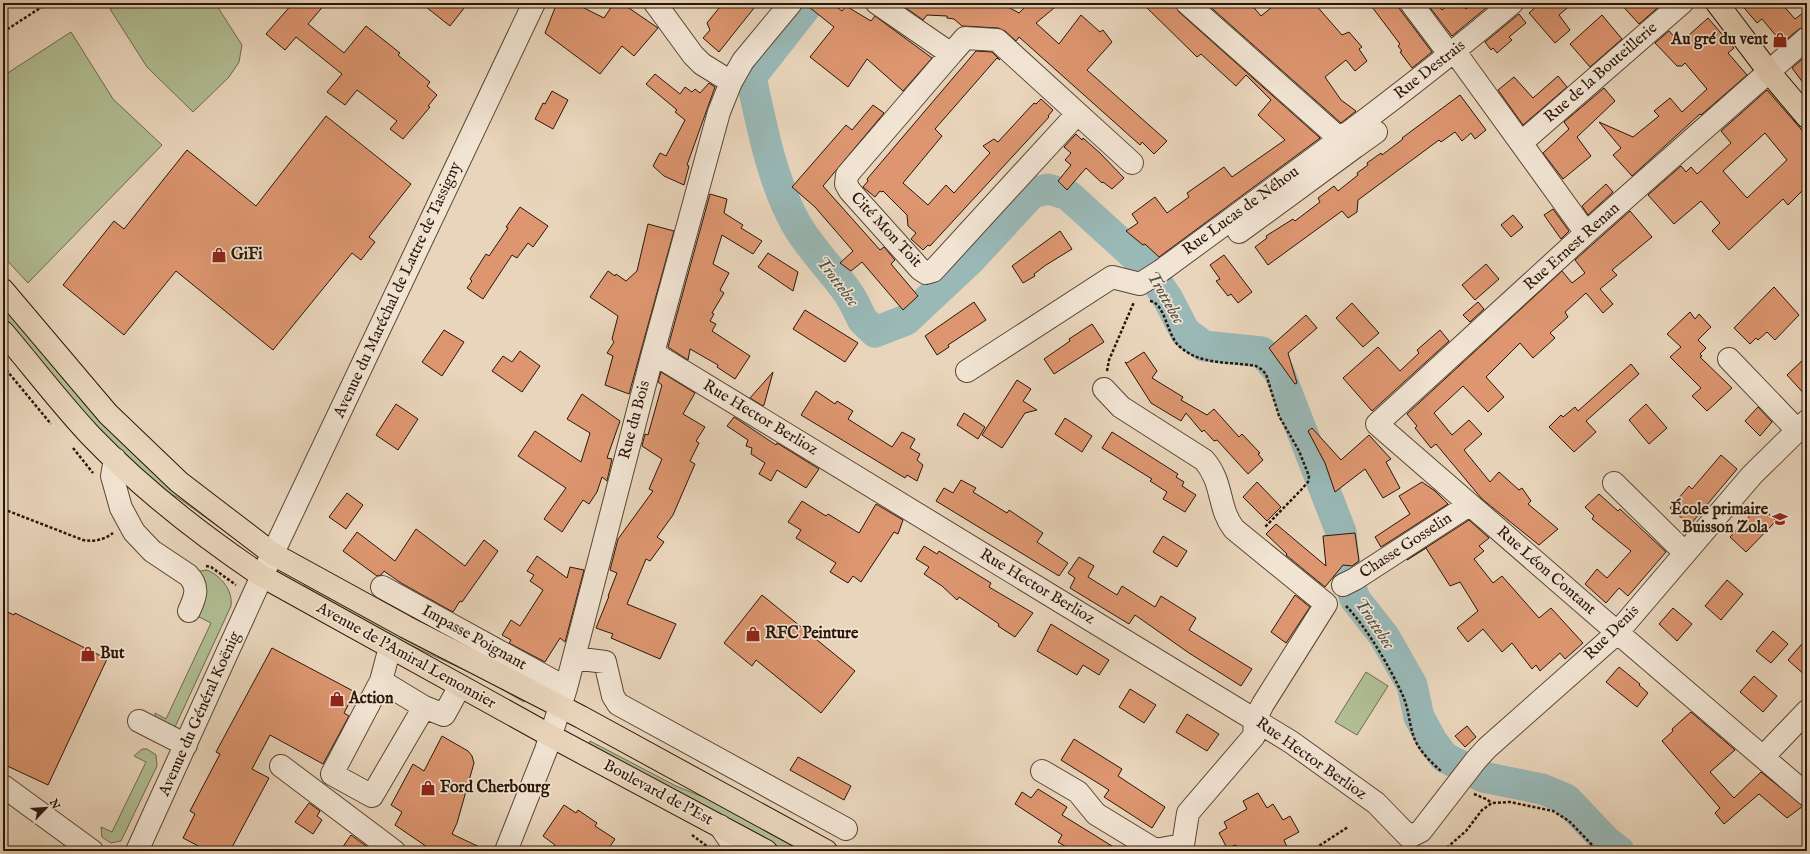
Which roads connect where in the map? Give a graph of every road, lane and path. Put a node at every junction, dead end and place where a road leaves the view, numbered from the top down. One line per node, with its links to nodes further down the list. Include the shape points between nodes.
1 (48, 3): 11 (path)
2 (534, 3): 46 (street, Avenue du Maréchal de Lattre de Tassigny)
3 (655, 3): 16 (street, via 693,55 702,64)
4 (791, 3): 16 (street, Rue du Bois)
5 (877, 3): 14 (street)
6 (1188, 3): 20 (street)
7 (1411, 3): 13 (street)
8 (1512, 3): 13 (street, Rue Destrais)
9 (1682, 3): 21 (street, Rue de la Bouteillerie)
10 (1717, 3): 15 (main road)
11 (3, 32)
12 (1807, 38): 15 (street, Rue Ernest Renan)
13 (1452, 53): 20 (street, Rue Destrais); 21 (street)
14 (952, 54): 17 (street, Cité Mon Toit, via 965,38 997,40); 17 (street, Cité Mon Toit, via 847,175 846,184 850,191 926,273 933,271)
15 (1769, 72): 18 (main road); 24 (street, Rue Ernest Renan)
16 (731, 82): 28 (street, Rue du Bois, via 718,112)
17 (1077, 114): 22 (street, Cité Mon Toit)
18 (1807, 117)
19 (1376, 132): 20 (street, Rue Destrais)
20 (1347, 140): 23 (street, Rue Destrais); 26 (street, Rue Lucas de Néhou, via 1162,270)
21 (1521, 143): 24 (street)
22 (1132, 163)
23 (1239, 232)
24 (1586, 233): 33 (street, Rue Ernest Renan)
25 (3, 290): 46 (main road, Avenue de l'Amiral Lemonnier, via 108,414 178,482)
26 (1142, 295): 31 (street, via 1112,277); 32 (path, via 1132,303 1109,360); 44 (path, via 1158,304 1173,339 1187,352 1203,360 1261,368 1270,384 1279,416 1308,470 1308,482)
27 (3, 332): 37 (main road, Avenue de l'Amiral Lemonnier, via 72,414)
28 (653, 352): 56 (street, Rue du Bois); 62 (street, Rue Hector Berlioz)
29 (1729, 359): 35 (street)
30 (3, 366): 34 (path)
31 (967, 371)
32 (1104, 389): 44 (street, via 1121,407 1204,460 1212,468 1227,519 1234,529)
33 (1377, 424): 41 (street, Rue Léon Contant)
34 (53, 425)
35 (1802, 425): 45 (street, Rue Denis, via 1752,475)
36 (72, 447): 38 (path)
37 (115, 459): 40 (main road, Avenue de l'Amiral Lemonnier); 52 (street, via 112,476 121,508 134,532 152,551 193,580 196,595)
38 (95, 478)
39 (1614, 483): 45 (street)
40 (161, 502): 46 (main road, Avenue de l'Amiral Lemonnier, via 177,505 253,557); 48 (main road, Avenue de l'Amiral Lemonnier)
41 (1469, 505): 51 (street, Chasse Gosselin); 53 (street, Rue Léon Contant)
42 (3, 510): 43 (path, via 83,540 103,539)
43 (113, 533)
44 (1250, 542): 51 (street)
45 (1685, 553): 53 (street, Rue Denis)
46 (273, 554): 48 (street, Avenue du Maréchal de Lattre de Tassigny); 54 (main road, Avenue de l'Amiral Lemonnier)
47 (203, 565): 49 (path, via 211,567)
48 (262, 576): 54 (main road, Avenue de l'Amiral Lemonnier, via 288,573 298,576 398,631); 55 (main road, Avenue de l'Amiral Lemonnier); 65 (street, Avenue du Général Koënig)
49 (239, 586)
50 (382, 587): 59 (street, Impasse Poignant)
51 (1342, 593): 62 (street, Chasse Gosselin, via 1263,704); 69 (path, via 1403,696 1415,740 1428,760)
52 (189, 611)
53 (1617, 633): 66 (street, Rue Léon Contant); 69 (street, Rue Denis, via 1500,736)
54 (422, 635): 59 (main road, Avenue de l'Amiral Lemonnier)
55 (390, 647): 57 (street); 58 (main road, Avenue de l'Amiral Lemonnier)
56 (574, 658): 59 (street, Rue du Bois); 75 (street, via 605,662 612,696 618,704)
57 (381, 681): 60 (street); 60 (street, via 332,774 372,796)
58 (460, 686): 60 (street, via 444,716); 64 (main road, Avenue de l'Amiral Lemonnier)
59 (562, 697): 64 (street, Rue du Bois); 83 (main road, Avenue de l'Amiral Lemonnier)
60 (424, 707)
61 (1807, 711): 66 (street)
62 (1255, 720): 68 (street, Chasse Gosselin, via 1254,736 1188,812 1183,845 1155,850 1096,814 1078,792); 76 (street, Rue Hector Berlioz, via 1291,742 1371,800)
63 (139, 721): 65 (street)
64 (549, 735): 73 (main road, Boulevard de l'Est); 80 (street, Rue du Bois, via 546,750)
65 (186, 745): 78 (street, Avenue du Général Koënig)
66 (1763, 757): 71 (street, Rue Léon Contant)
67 (281, 766): 79 (street)
68 (1042, 771)
69 (1456, 785): 72 (path); 76 (street, Rue Denis, via 1421,830)
70 (3, 786): 77 (street)
71 (1807, 795)
72 (1492, 803): 85 (path); 86 (path, via 1510,802 1553,811 1569,821)
73 (720, 826): 81 (street); 82 (main road, Boulevard de l'Est)
74 (1348, 827): 84 (path)
75 (846, 829)
76 (1410, 837)
77 (92, 851)
78 (137, 851)
79 (394, 851)
80 (506, 851)
81 (737, 851)
82 (766, 851)
83 (826, 851)
84 (1311, 851)
85 (1443, 851)
86 (1598, 851)

